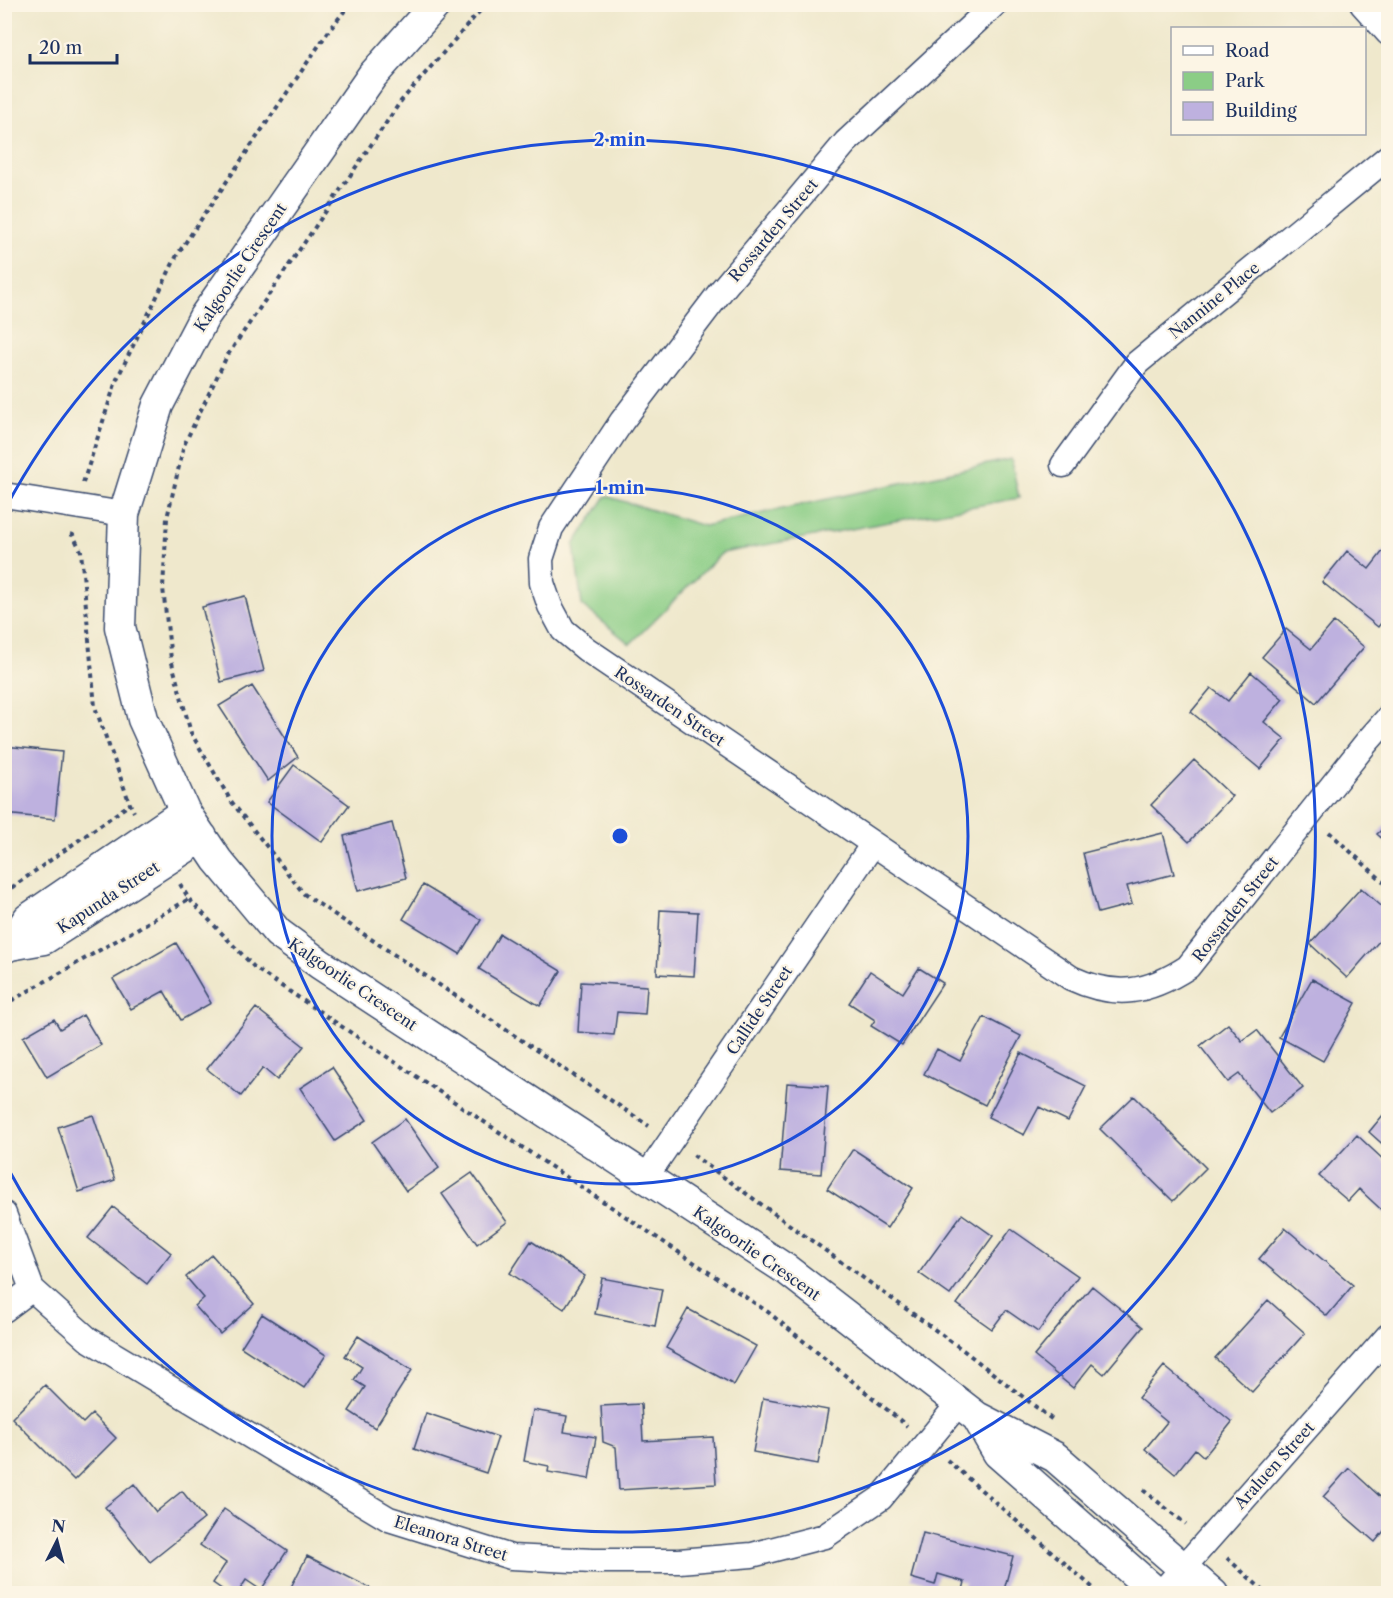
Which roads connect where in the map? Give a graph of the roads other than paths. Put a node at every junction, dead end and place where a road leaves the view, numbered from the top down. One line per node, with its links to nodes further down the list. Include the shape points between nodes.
1 (436, 4): 8 (street, Kalgoorlie Crescent, via 372,76 204,317 158,405)
2 (1362, 4): 4 (street)
3 (993, 5): 12 (street, Rossarden Street, via 846,142 721,291 583,479 551,528 541,559 542,583 563,630)
4 (1389, 33)
5 (1389, 157): 6 (street, Nannine Place, via 1137,363)
6 (1063, 465)
7 (4, 495): 8 (street)
8 (124, 514): 10 (street, Kalgoorlie Crescent, via 120,627 143,719)
9 (1389, 718): 12 (street, Rossarden Street, via 1188,967 1170,979 1130,992 1090,986 1071,978)
10 (185, 812): 11 (street, Kalgoorlie Crescent); 13 (street, Kapunda Street, via 28,918)
11 (202, 837): 13 (street, Kapunda Street, via 44,939); 14 (street, Kalgoorlie Crescent, via 278,933)
12 (873, 844): 14 (street, Callide Street)
13 (7, 946)
14 (646, 1177): 19 (street, Kalgoorlie Crescent, via 787,1270)
15 (4, 1214): 16 (street, Eleanora Street)
16 (32, 1289): 17 (street); 19 (street, Eleanora Street, via 88,1339 389,1519 511,1557 679,1561 752,1555 825,1536 881,1498 926,1442)
17 (4, 1310)
18 (1389, 1336): 20 (street, Araluen Street)
19 (968, 1410): 20 (street, Kalgoorlie Crescent, via 1055,1456); 21 (street, Kalgoorlie Crescent, via 998,1452)
20 (1183, 1567): 21 (street, Araluen Street); 22 (street, Kalgoorlie Crescent)
21 (1159, 1593)
22 (1214, 1593)

